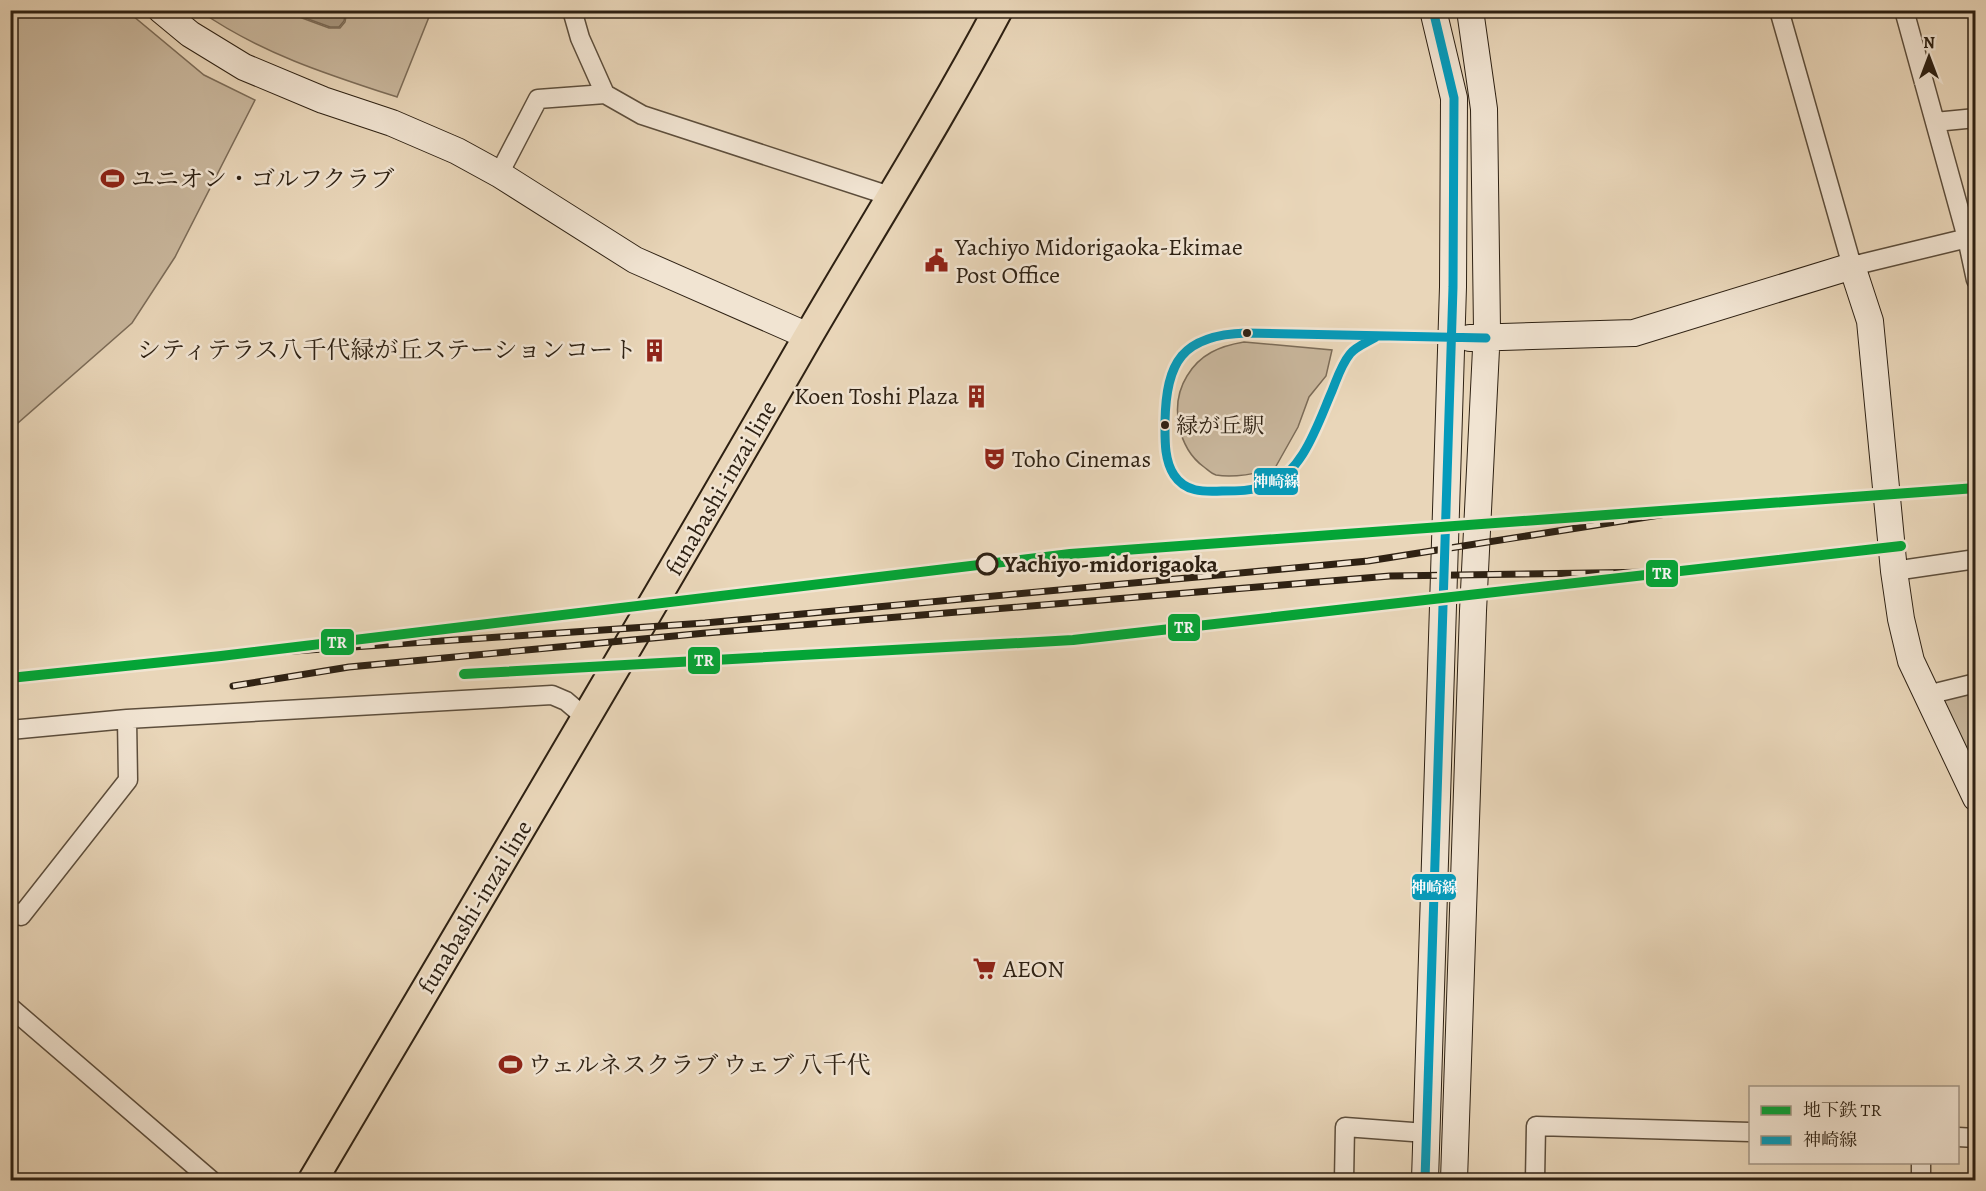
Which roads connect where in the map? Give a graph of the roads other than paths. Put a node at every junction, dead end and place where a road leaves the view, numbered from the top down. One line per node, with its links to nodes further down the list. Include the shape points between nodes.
1 (161, 10): 11 (street, via 190,34 244,67 392,123)
2 (572, 10): 8 (street)
3 (999, 10): 12 (main road, funabashi-inzai line)
4 (1433, 10): 17 (street, via 1454,99)
5 (1470, 10): 18 (street, via 1484,109)
6 (1779, 10): 14 (street)
7 (1904, 10): 10 (street)
8 (605, 94): 11 (street, via 538,99); 12 (street, via 642,115)
9 (1976, 118): 10 (street)
10 (1935, 122): 13 (street)
11 (499, 174): 16 (street, via 634,260)
12 (893, 197): 16 (main road, funabashi-inzai line)
13 (1971, 237): 14 (street); 15 (street)
14 (1852, 266): 18 (street, via 1634,333); 20 (street, via 1870,321)
15 (1976, 280)
16 (808, 336): 23 (main road, funabashi-inzai line)
17 (1452, 338): 18 (street); 30 (street)
18 (1486, 338): 38 (street)
19 (1976, 559): 20 (street)
20 (1894, 571): 22 (street, via 1911,661)
21 (1976, 683): 22 (street)
22 (1927, 695): 26 (street)
23 (586, 718): 24 (street, via 552,695); 35 (main road, funabashi-inzai line)
24 (128, 719): 25 (street); 27 (street, via 128,780 21,916)
25 (10, 730)
26 (1976, 798)
27 (10, 909)
28 (10, 1006): 34 (street)
29 (1749, 1132): 39 (street, via 1536,1126)
30 (1426, 1133): 36 (street, via 1345,1127); 37 (street)
31 (1959, 1137): 32 (street)
32 (1976, 1138)
33 (1921, 1164): 40 (street)
34 (211, 1180)
35 (313, 1180)
36 (1344, 1180)
37 (1425, 1180)
38 (1454, 1180)
39 (1535, 1180)
40 (1921, 1180)

